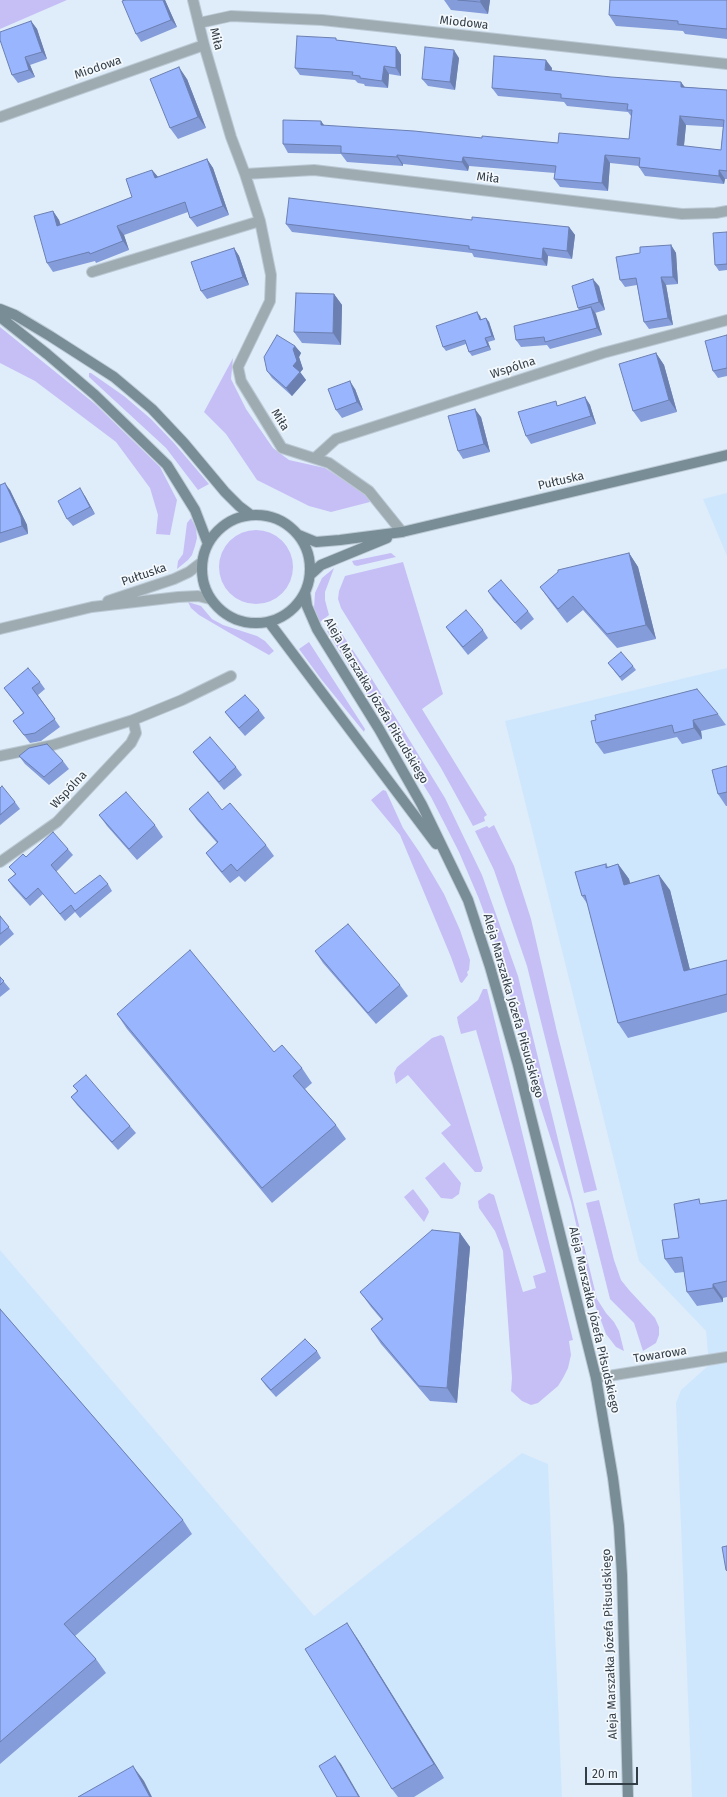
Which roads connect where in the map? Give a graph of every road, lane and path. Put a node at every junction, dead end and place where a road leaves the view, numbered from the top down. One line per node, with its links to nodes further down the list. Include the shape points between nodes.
1 (193, 0): 2 (street, Miła)
2 (199, 23): 3 (street, Miła); 4 (street, Miodowa, via 231,16 322,20)
3 (204, 45): 5 (street, Miodowa); 6 (street, Miła, via 230,137)
4 (727, 64)
5 (0, 116)
6 (245, 174): 7 (street, Miła, via 314,170 682,214); 8 (street, Miła)
7 (727, 211)
8 (260, 221): 9 (street); 14 (street, Miła, via 271,275 270,301 238,367 241,381 282,448)
9 (92, 272)
10 (0, 309): 15 (main road, via 15,315 114,377 152,409 225,492)
11 (0, 317): 18 (main road, via 95,395 167,466 195,510)
12 (727, 320): 14 (street, Wspólna, via 603,353 336,439)
13 (727, 455): 16 (main road, Pułtuska)
14 (315, 458): 16 (street, Miła, via 328,463 369,491)
15 (251, 515): 17 (main road, via 272,517 282,521); 18 (main road, via 242,516 226,524 212,536)
16 (402, 532): 17 (main road, Pułtuska, via 316,542); 20 (main road, Pułtuska, via 321,565)
17 (298, 535): 20 (main road, via 308,554)
18 (208, 544): 19 (main road)
19 (202, 562): 22 (main road, via 203,581); 23 (street, Pułtuska, via 174,579)
20 (310, 575): 21 (main road)
21 (305, 592): 24 (main road, via 290,611); 30 (main road, Aleja Marszałka Józefa Piłsudskiego, via 307,606 317,629 380,729 422,805)
22 (210, 599): 23 (street, Pułtuska, via 178,596); 24 (main road, via 223,613 241,621)
23 (92, 607): 25 (street, Pułtuska)
24 (269, 622): 30 (main road, Aleja Marszałka Józefa Piłsudskiego)
25 (0, 629)
26 (231, 676): 27 (street)
27 (134, 720): 28 (street, via 53,745); 29 (street, Wspólna, via 136,733 131,743 57,822)
28 (0, 756)
29 (0, 862)
30 (451, 865): 32 (main road, Aleja Marszałka Józefa Piłsudskiego, via 468,900 490,967 558,1219)
31 (727, 1358): 32 (street, Towarowa)
32 (596, 1378): 33 (main road, Aleja Marszałka Józefa Piłsudskiego, via 619,1526)
33 (628, 1797)

